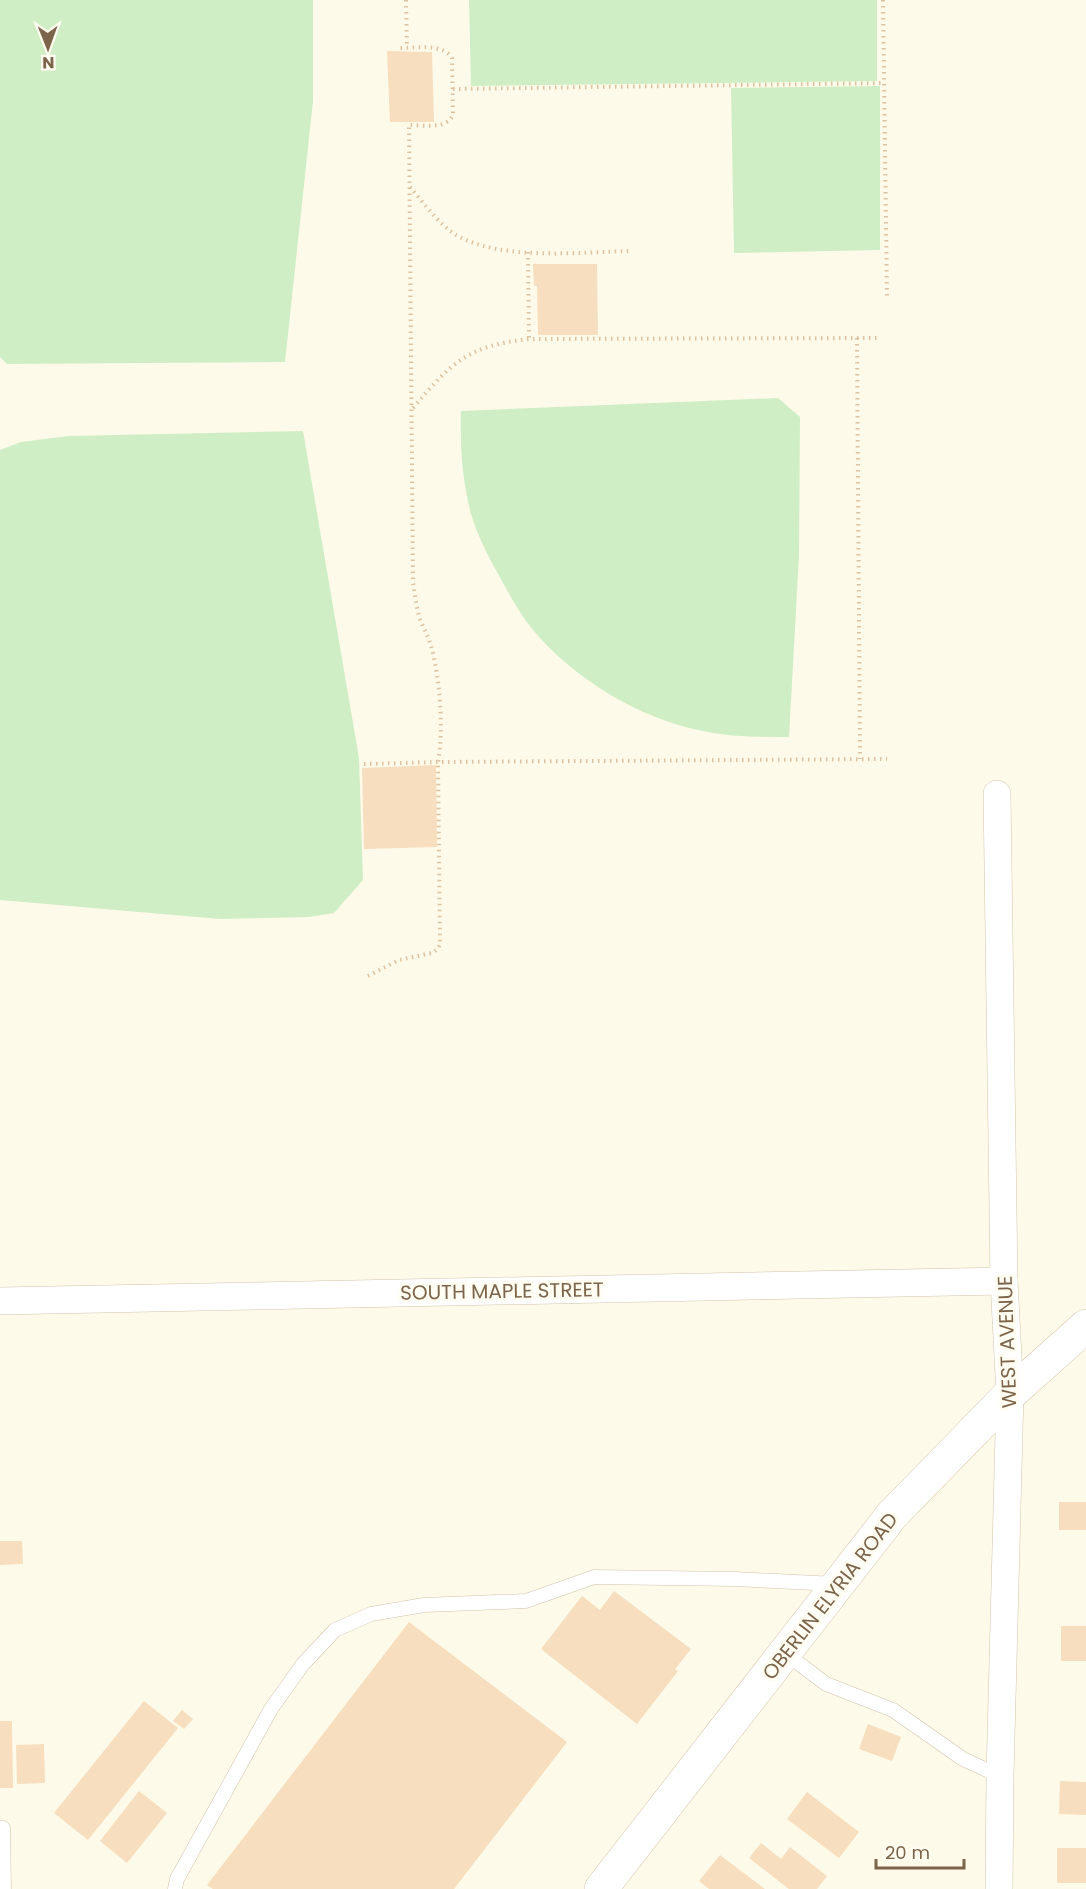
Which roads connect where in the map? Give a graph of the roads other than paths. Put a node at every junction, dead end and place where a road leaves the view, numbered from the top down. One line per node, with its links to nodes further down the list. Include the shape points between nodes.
1 (997, 794): 2 (street, WEST AVENUE)
2 (1004, 1281): 3 (street, SOUTH MAPLE STREET); 5 (street, WEST AVENUE)
3 (0, 1301)
4 (1086, 1326): 5 (main road, OBERLIN ELYRIA ROAD)
5 (1010, 1394): 6 (main road, OBERLIN ELYRIA ROAD, via 892,1515); 8 (street, WEST AVENUE)
6 (838, 1584): 7 (main road, OBERLIN ELYRIA ROAD); 11 (lane, via 594,1577 526,1601 424,1605 371,1614 335,1630 303,1664 271,1709)
7 (785, 1653): 8 (lane, via 826,1684 893,1710 963,1759); 12 (main road, OBERLIN ELYRIA ROAD)
8 (1000, 1776): 13 (street, WEST AVENUE)
9 (0, 1828): 10 (lane)
10 (4, 1889)
11 (175, 1889)
12 (601, 1889)
13 (999, 1889)

